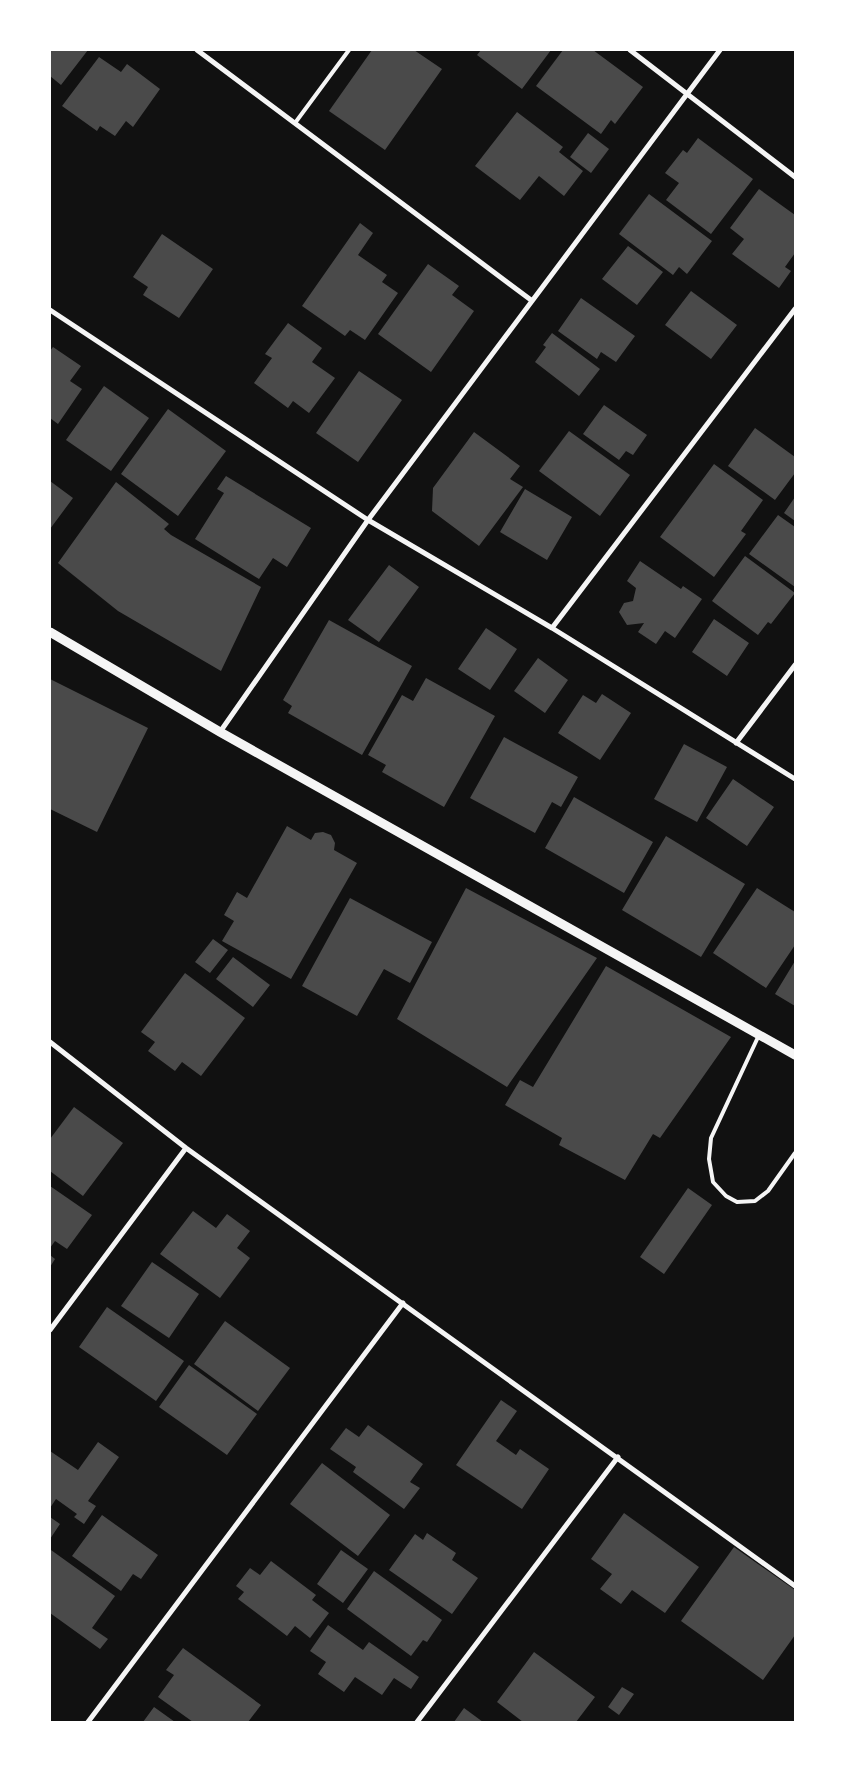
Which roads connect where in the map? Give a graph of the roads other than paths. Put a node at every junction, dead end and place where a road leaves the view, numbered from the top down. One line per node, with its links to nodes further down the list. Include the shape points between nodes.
1 (197, 50): 6 (street)
2 (349, 50): 6 (lane)
3 (630, 50): 5 (street)
4 (720, 50): 5 (street)
5 (686, 94): 7 (street); 8 (street)
6 (294, 123): 8 (street)
7 (795, 178)
8 (531, 300): 11 (street)
9 (795, 309): 12 (street)
10 (50, 310): 11 (street)
11 (368, 520): 12 (street); 15 (street)
12 (552, 628): 16 (street)
13 (50, 632): 15 (street)
14 (795, 665): 16 (street)
15 (220, 732): 18 (street)
16 (736, 743): 17 (street)
17 (795, 779)
18 (759, 1035): 20 (street); 22 (lane, via 711,1138 709,1159 713,1182 737,1202 755,1201 768,1192)
19 (50, 1042): 21 (street)
20 (795, 1055)
21 (186, 1148): 23 (street); 24 (street)
22 (795, 1153)
23 (403, 1303): 25 (street); 27 (street)
24 (50, 1330)
25 (618, 1457): 26 (street); 28 (street)
26 (795, 1586)
27 (88, 1722)
28 (417, 1722)

